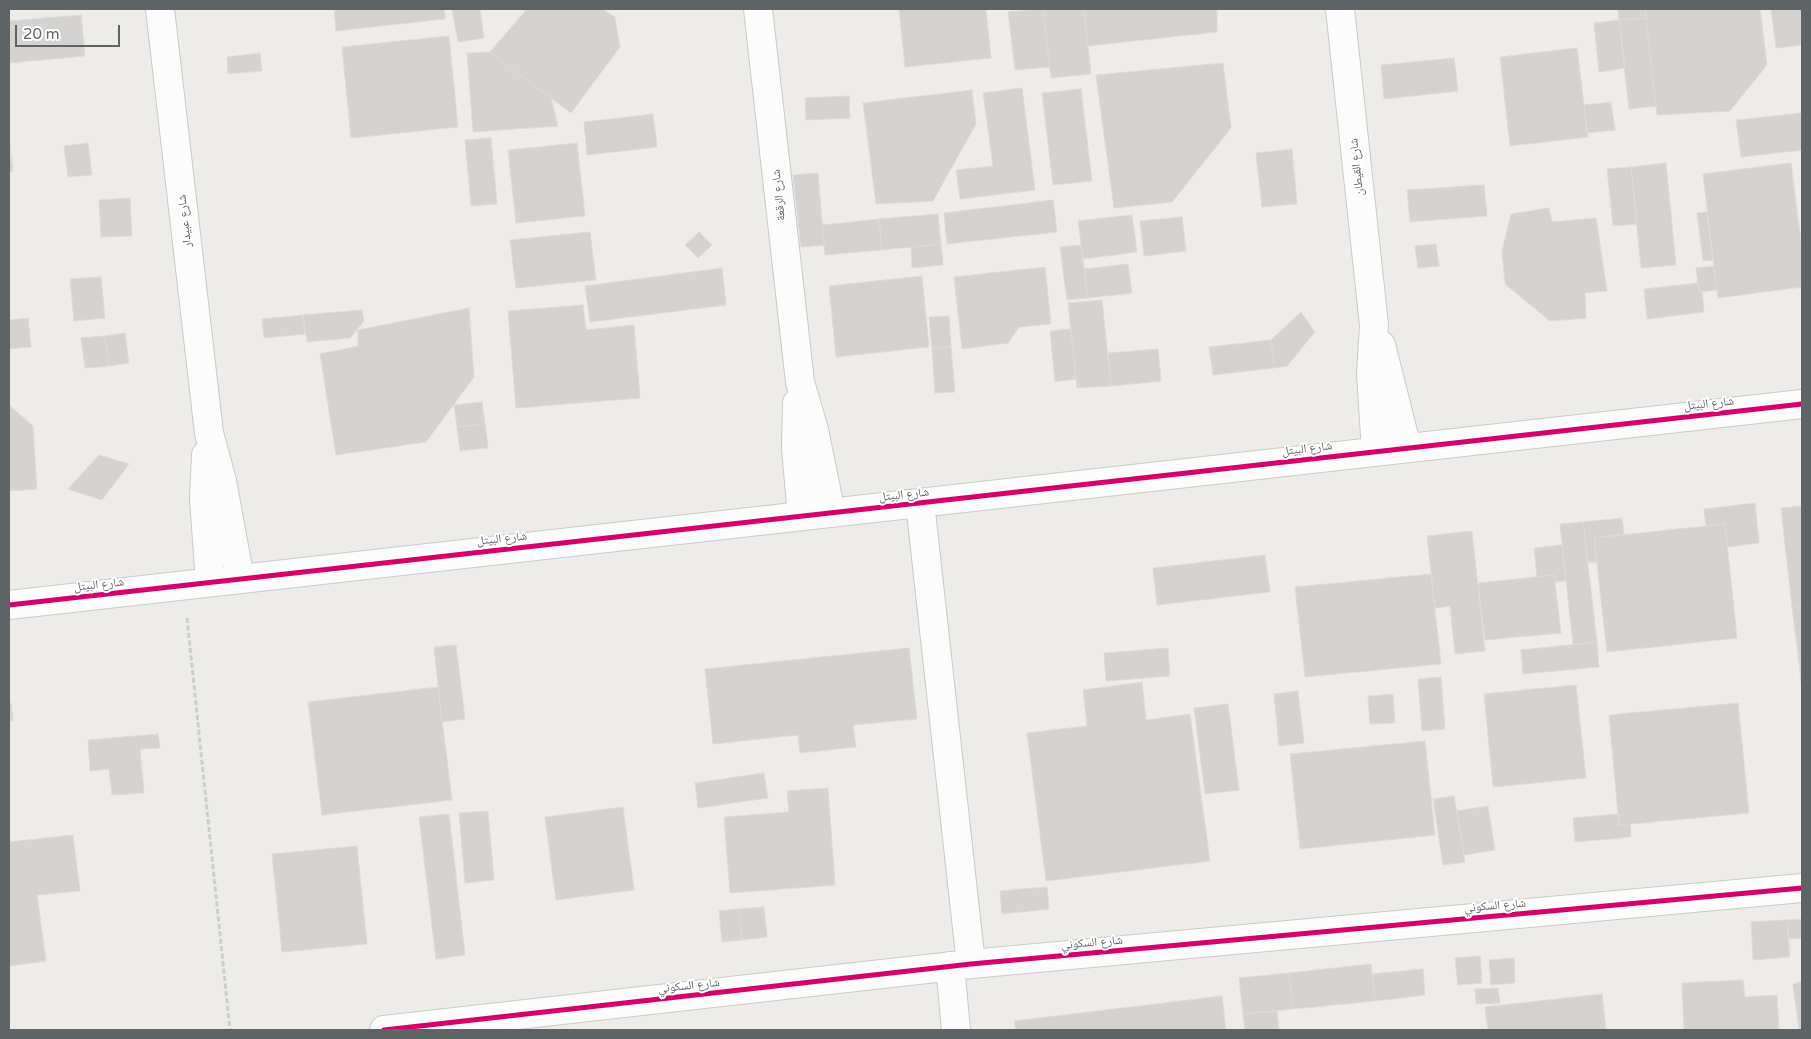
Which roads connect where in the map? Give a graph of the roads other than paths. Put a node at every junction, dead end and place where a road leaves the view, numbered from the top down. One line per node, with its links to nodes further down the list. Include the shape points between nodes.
1 (160, 9): 7 (street, شارع عبيدار)
2 (758, 9): 5 (street, شارع الرقعة)
3 (1340, 9): 4 (street, شارع القيطان)
4 (1374, 325): 8 (street, شارع القيطان, via 1385,356); 9 (street, شارع القيطان, via 1371,374)
5 (800, 382): 11 (street, شارع الرقعة, via 814,430); 12 (street, شارع الرقعة, via 796,431)
6 (1802, 404): 8 (street, شارع البيتل)
7 (208, 433): 13 (street, شارع عبيدار, via 220,473); 14 (street, شارع عبيدار)
8 (1407, 448): 9 (street, شارع البيتل)
9 (1376, 452): 10 (street, شارع البيتل)
10 (920, 503): 11 (street, شارع البيتل); 17 (street)
11 (831, 513): 12 (street, شارع البيتل)
12 (802, 516): 13 (street, شارع البيتل)
13 (240, 579): 14 (street, شارع البيتل)
14 (196, 584): 15 (street, شارع البيتل)
15 (9, 605)
16 (1802, 888): 17 (street, شارع السكوني)
17 (961, 965): 18 (street, شارع السكوني); 19 (street)
18 (384, 1030)
19 (956, 1030)

